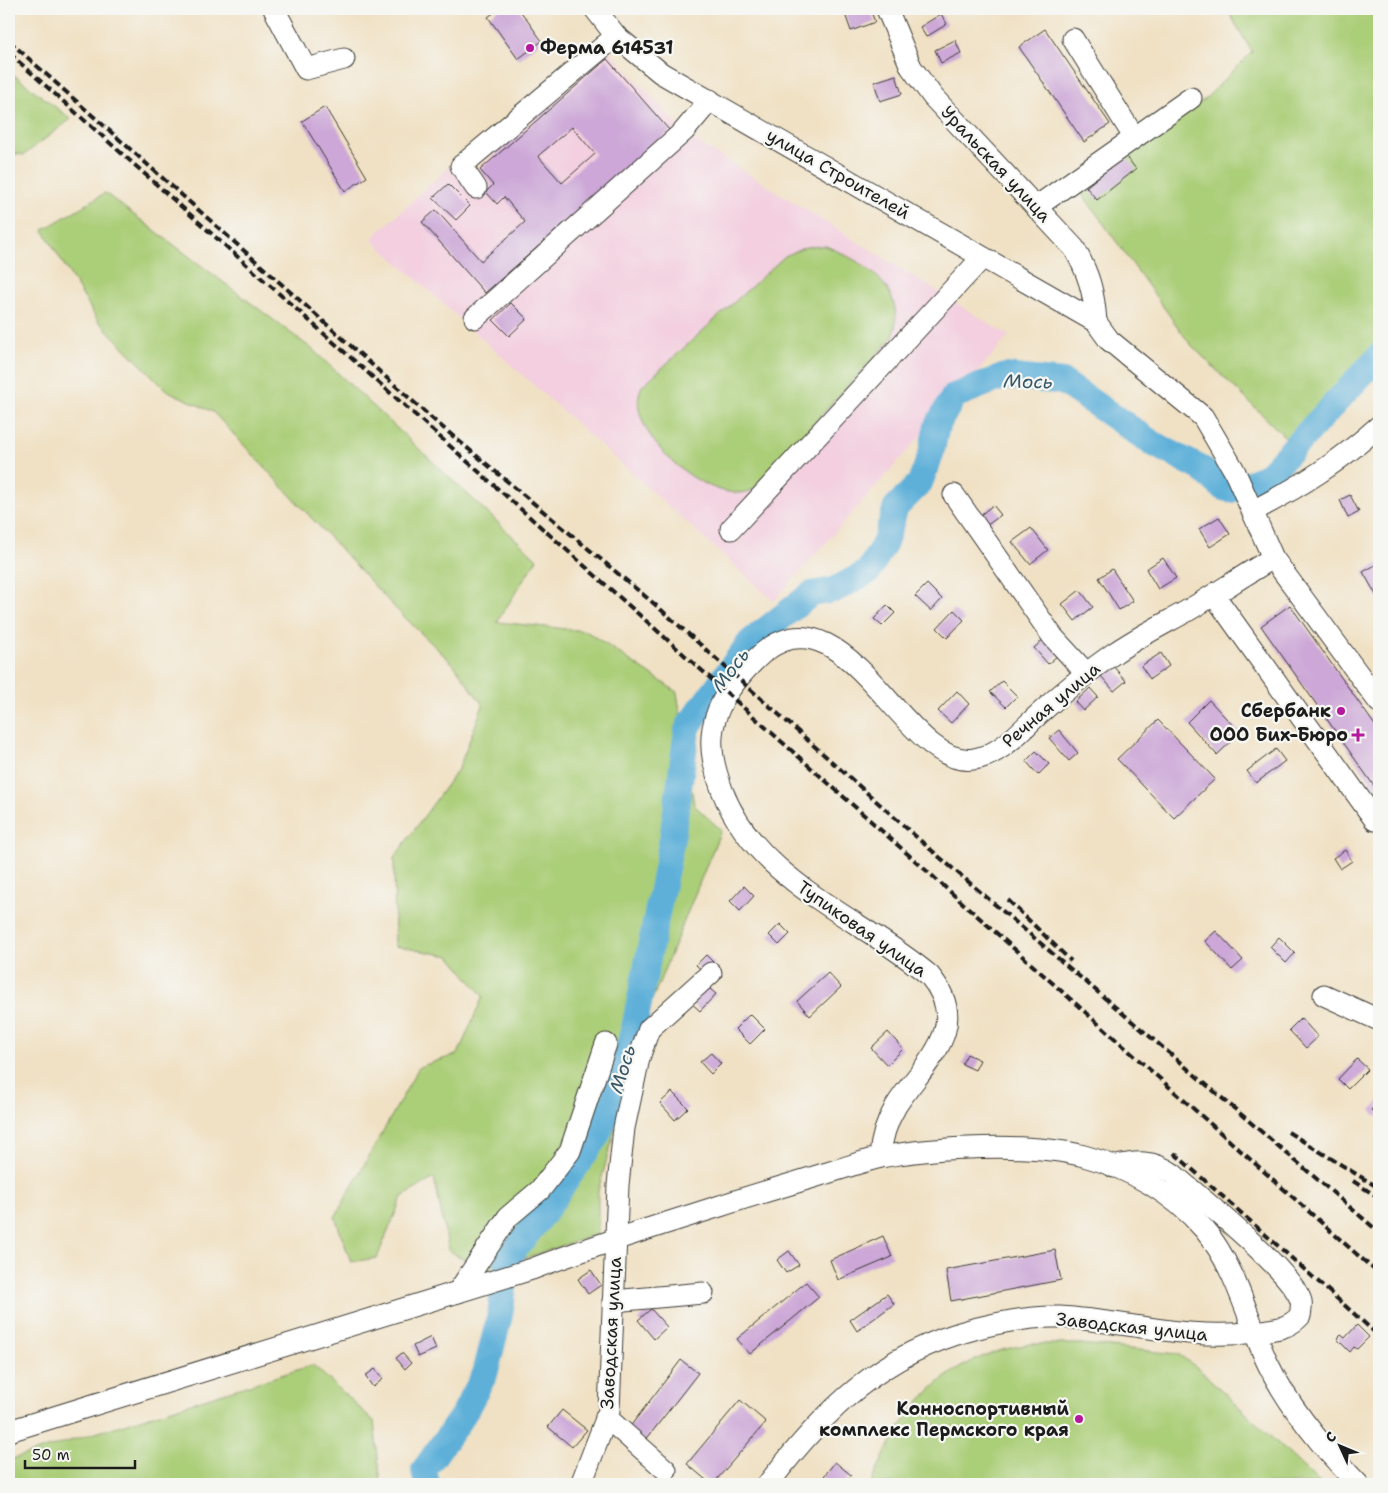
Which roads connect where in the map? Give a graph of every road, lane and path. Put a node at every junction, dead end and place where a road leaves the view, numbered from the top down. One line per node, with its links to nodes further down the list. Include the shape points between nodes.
1 (274, 9): 6 (street, via 306,69)
2 (595, 9): 4 (street, улица Строителей)
3 (886, 9): 11 (street, Уральская улица, via 911,67 933,97)
4 (616, 36): 8 (street, улица Строителей, via 661,73); 10 (street, via 461,166)
5 (1074, 39): 9 (street)
6 (344, 58)
7 (1191, 98): 9 (street)
8 (710, 100): 12 (street, улица Строителей); 13 (street, via 684,131)
9 (1134, 137): 11 (street)
10 (476, 188)
11 (1036, 207): 14 (street, Уральская улица, via 1074,248 1086,269 1094,294)
12 (982, 258): 14 (street, улица Строителей); 18 (street)
13 (475, 318)
14 (1096, 322): 17 (street, via 1109,340 1203,417)
15 (1379, 426): 17 (street, via 1346,456 1296,489)
16 (954, 495): 21 (street, via 1053,637)
17 (1251, 506): 19 (street)
18 (732, 529)
19 (1273, 558): 20 (street, Речная улица); 22 (street)
20 (1214, 595): 21 (street, Речная улица); 24 (street, via 1375,820)
21 (1086, 673): 23 (street, Речная улица, via 1002,747 984,757 964,759 932,744 857,667 816,641 794,639 760,655)
22 (1379, 702)
23 (719, 707): 29 (street, Тупиковая улица, via 712,736 715,770 738,825 779,870 903,953 929,975 942,995 947,1013 941,1045 890,1117 881,1141)
24 (1379, 819)
25 (711, 973): 31 (street, Заводская улица, via 649,1029 639,1058 624,1128)
26 (1324, 995): 27 (street)
27 (1379, 1020)
28 (606, 1044): 32 (street, via 570,1151 540,1190 508,1217)
29 (880, 1157): 30 (street, via 1000,1148 1083,1156); 31 (street)
30 (1114, 1167): 35 (street, via 1179,1204 1206,1232 1227,1266); 35 (street, Заводская улица, via 1143,1162 1164,1167 1287,1279 1301,1302 1300,1316 1287,1327)
31 (616, 1237): 32 (street, via 532,1269); 34 (street, Заводская улица)
32 (458, 1292): 37 (street)
33 (702, 1293): 34 (street)
34 (613, 1301): 36 (street, Заводская улица, via 609,1411)
35 (1255, 1332): 40 (street, Заводская улица, via 1227,1336 1190,1334 1060,1317 998,1324 958,1334 894,1362 851,1392 815,1426); 41 (street, via 1285,1395 1311,1432)
36 (606, 1417): 38 (street); 39 (street, Заводская улица)
37 (9, 1431)
38 (666, 1470)
39 (581, 1484)
40 (768, 1484)
41 (1358, 1484)

